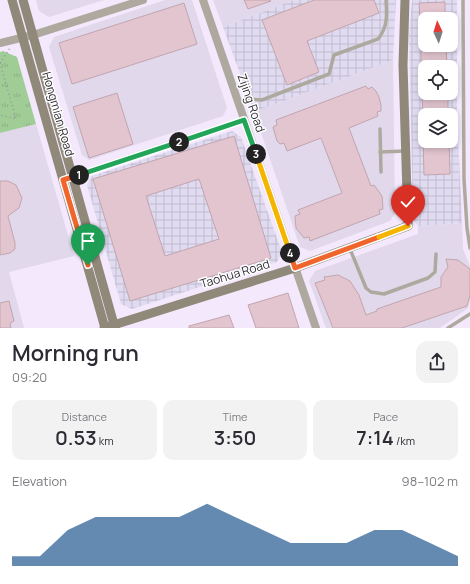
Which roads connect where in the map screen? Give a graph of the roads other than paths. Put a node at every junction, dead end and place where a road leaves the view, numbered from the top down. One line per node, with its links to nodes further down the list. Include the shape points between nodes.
1 (12, 0): 8 (main road, Hongmian Road)
2 (23, 0): 8 (main road, Hongmian Road)
3 (143, 0): 8 (street)
4 (202, 0): 10 (street, Zijing Road)
5 (386, 0): 10 (lane, via 386,25 382,35 378,39 334,55 329,74 262,100)
6 (405, 0): 13 (main road, Taohua Road)
7 (463, 0): 19 (lane, via 464,179)
8 (24, 37): 9 (street); 16 (main road, Hongmian Road); 17 (main road, Hongmian Road)
9 (0, 43)
10 (237, 101): 11 (street, Zijing Road)
11 (244, 120): 16 (street); 21 (street, Zijing Road)
12 (380, 129): 14 (lane)
13 (405, 151): 14 (lane); 18 (main road, Taohua Road, via 408,226)
14 (380, 152): 15 (lane)
15 (381, 172)
16 (73, 177): 17 (street); 23 (main road, Hongmian Road)
17 (63, 180): 23 (main road, Hongmian Road)
18 (350, 248): 20 (lane, via 366,288 378,294 428,278 435,272); 21 (main road, Taohua Road)
19 (470, 248)
20 (436, 254)
21 (295, 268): 23 (main road, Taohua Road); 24 (street, Zijing Road)
22 (470, 314): 25 (lane)
23 (109, 327)
24 (316, 328)
25 (448, 328)

